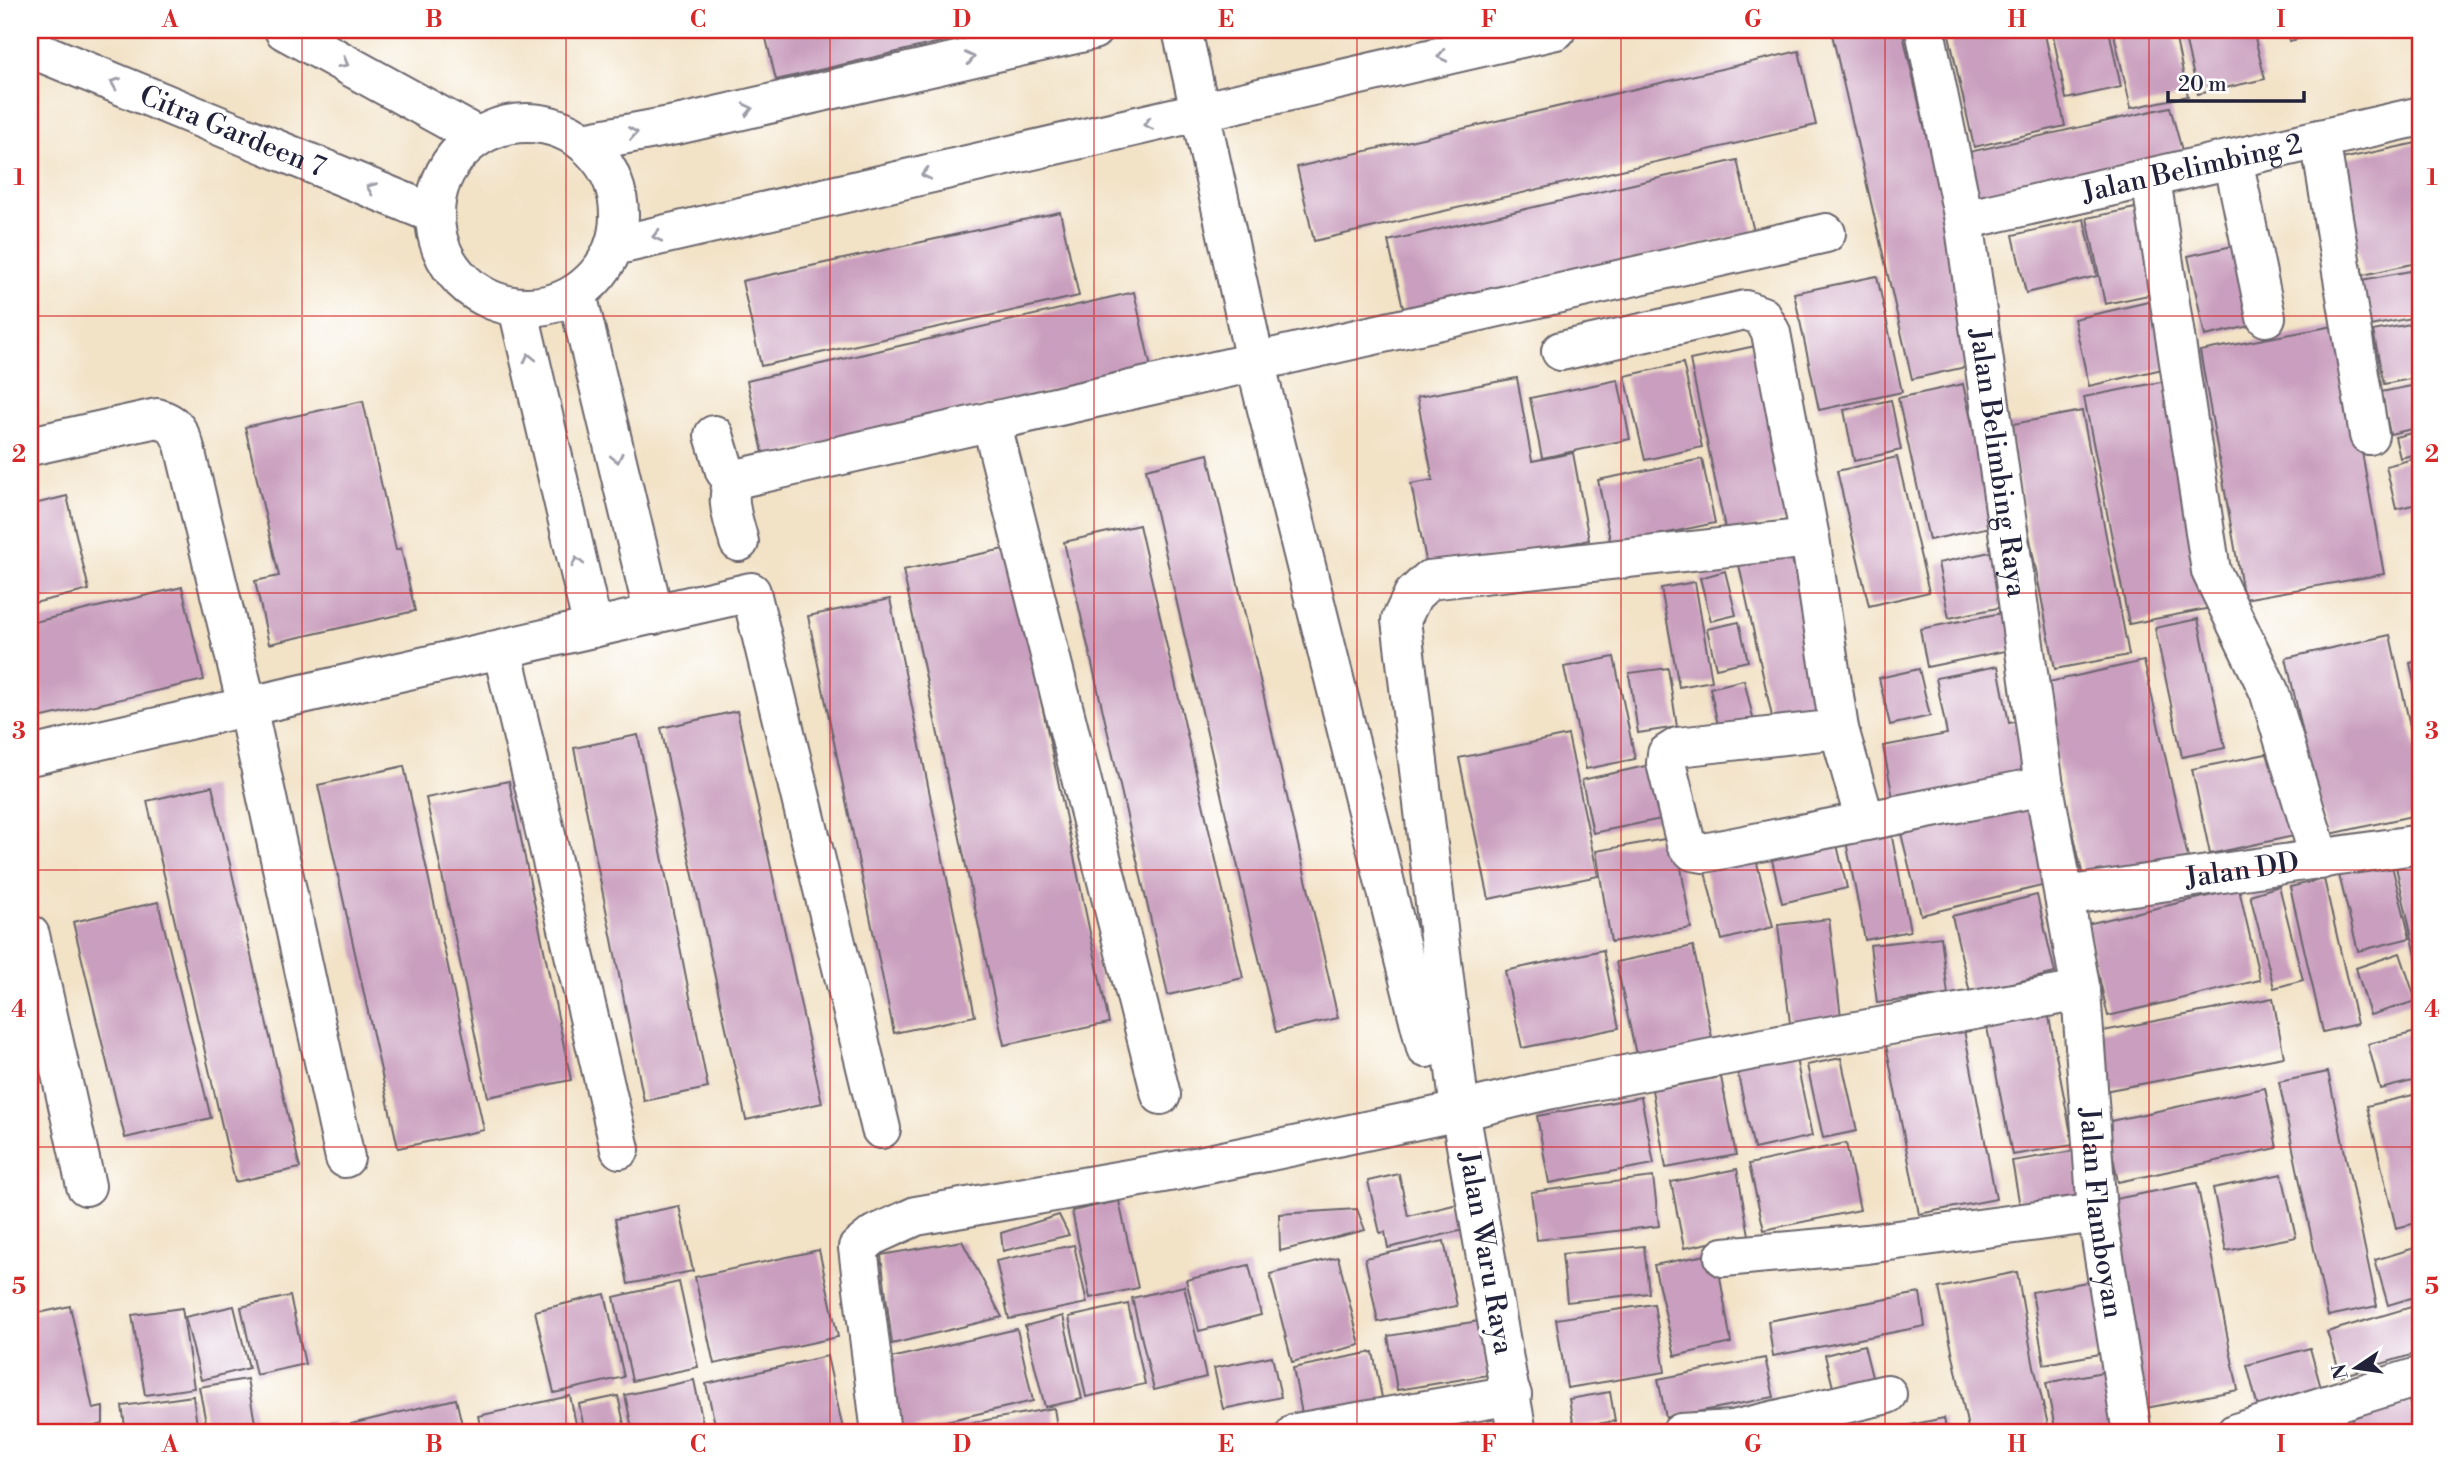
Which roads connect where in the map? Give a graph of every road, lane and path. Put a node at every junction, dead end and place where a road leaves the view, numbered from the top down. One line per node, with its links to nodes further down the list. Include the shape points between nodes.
1 (284, 30): 9 (street, one-way to 9)
2 (1093, 30): 11 (street, one-way to 2)
3 (1182, 30): 7 (street)
4 (1556, 30): 7 (street, one-way to 7)
5 (1925, 30): 15 (street, Jalan Belimbing Raya)
6 (30, 48): 14 (street, Citra Gardeen 7, one-way to 6)
7 (1200, 112): 17 (street, one-way to 17); 22 (street)
8 (2421, 116): 10 (street, Jalan Belimbing 2)
9 (477, 136): 11 (street, via 513,123 550,125); 14 (street, via 445,170)
10 (2320, 139): 12 (street, Jalan Belimbing 2); 25 (street)
11 (584, 142): 17 (street, via 609,171 620,208)
12 (2233, 159): 13 (street, Jalan Belimbing 2); 20 (street)
13 (2151, 178): 15 (street, Jalan Belimbing 2); 39 (street, via 2211,571 2269,691)
14 (434, 214): 19 (street, via 445,258 475,292)
15 (1964, 220): 36 (street, Jalan Belimbing Raya)
16 (1826, 233): 22 (street)
17 (614, 246): 18 (street, via 600,273)
18 (577, 294): 19 (street, via 549,306); 30 (street, one-way to 30)
19 (517, 308): 31 (street, one-way to 19)
20 (2266, 317)
21 (1561, 351): 28 (street, via 1745,310 1762,316 1771,333)
22 (1255, 362): 23 (street); 43 (street)
23 (991, 421): 27 (street); 44 (street)
24 (714, 435): 27 (street, via 725,471)
25 (2369, 435)
26 (30, 446): 33 (street, via 157,418 171,422 179,431)
27 (736, 479): 29 (street, via 729,496)
28 (1810, 538): 34 (street); 45 (street, Jalan Waru Raya, via 1429,580 1413,595 1401,620)
29 (739, 542)
30 (654, 615): 31 (street); 46 (street, via 751,592)
31 (593, 628): 32 (street)
32 (502, 649): 33 (street); 47 (street)
33 (247, 706): 35 (street); 48 (street)
34 (1839, 729): 37 (street); 37 (street, via 1678,747 1667,754 1686,844 1704,853)
35 (30, 756)
36 (2044, 786): 37 (street); 40 (street, Jalan Belimbing Raya)
37 (1865, 821)
38 (2421, 844): 39 (street, Jalan DD)
39 (2320, 860): 40 (street, Jalan DD)
40 (2064, 897): 42 (street, Jalan Flamboyan)
41 (30, 935): 49 (street)
42 (2081, 992): 45 (street, via 1806,1040); 50 (street, Jalan Flamboyan)
43 (1426, 1048)
44 (1161, 1095)
45 (1460, 1111): 54 (street, Jalan Waru Raya); 55 (street, via 1180,1170 916,1216 874,1236 858,1248)
46 (881, 1129)
47 (620, 1149)
48 (345, 1158)
49 (86, 1186)
50 (2097, 1213): 51 (street, via 1867,1244); 59 (street, Jalan Flamboyan)
51 (1724, 1257)
52 (2421, 1376): 60 (street)
53 (1887, 1394): 58 (street, via 1733,1430)
54 (1512, 1395): 56 (street); 57 (street, Jalan Waru Raya)
55 (881, 1433)
56 (1296, 1433)
57 (1517, 1433)
58 (1681, 1433)
59 (2132, 1433)
60 (2236, 1433)

